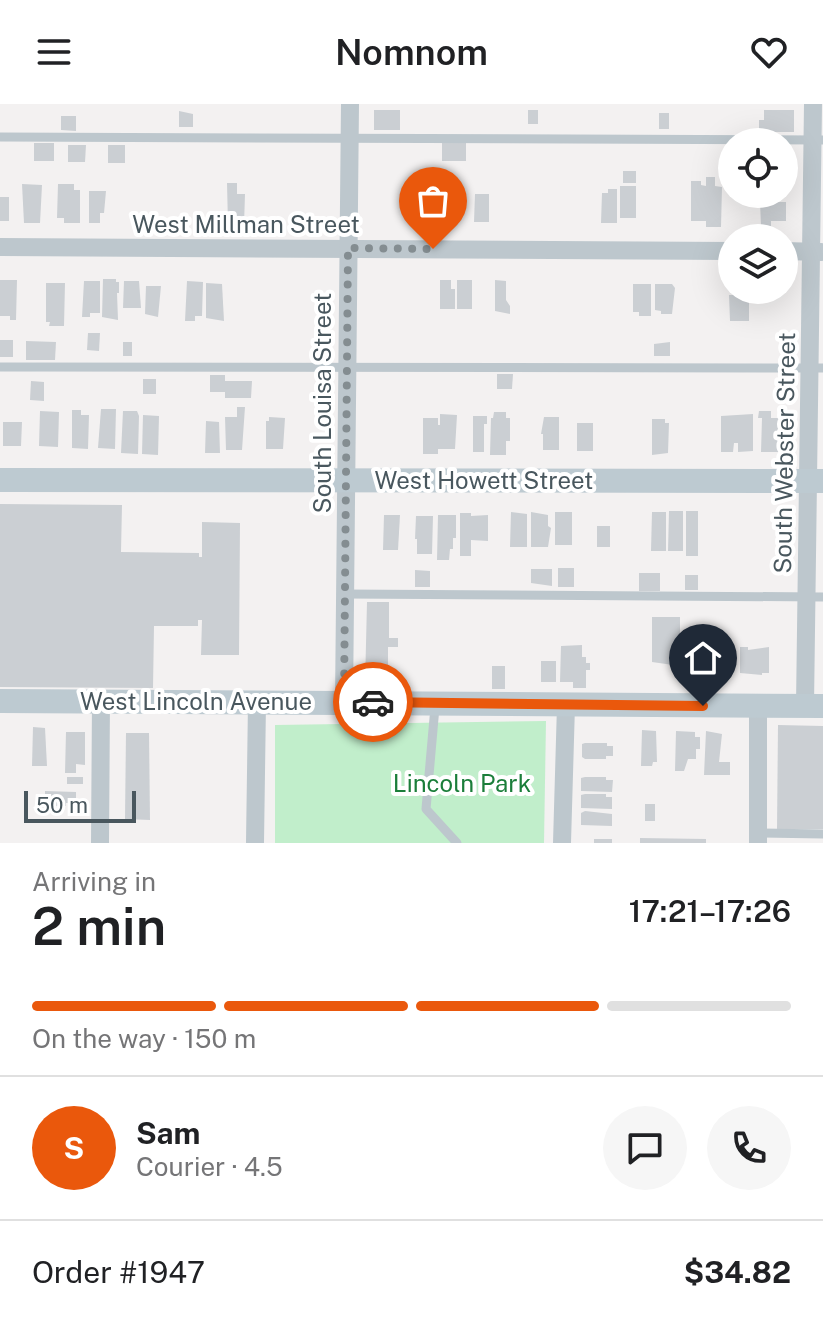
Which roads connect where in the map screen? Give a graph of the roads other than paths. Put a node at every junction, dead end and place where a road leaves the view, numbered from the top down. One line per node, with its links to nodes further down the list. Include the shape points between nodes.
1 (350, 104): 4 (street, South Louisa Street)
2 (813, 104): 5 (street, South Webster Street)
3 (0, 137): 4 (lane)
4 (349, 138): 5 (lane); 7 (street, South Louisa Street)
5 (818, 140): 9 (street, South Webster Street)
6 (0, 247): 7 (street, West Millman Street)
7 (348, 248): 8 (street, West Millman Street); 11 (street, South Louisa Street)
8 (718, 251)
9 (817, 251): 12 (street, South Webster Street)
10 (0, 367): 11 (lane)
11 (346, 368): 12 (lane); 14 (street, South Louisa Street)
12 (816, 368): 15 (street, South Webster Street)
13 (0, 480): 14 (main road, West Howett Street)
14 (346, 480): 15 (main road, West Howett Street); 16 (street, South Louisa Street)
15 (815, 481): 17 (street, South Webster Street)
16 (344, 594): 17 (lane); 21 (street, South Louisa Street)
17 (814, 597): 25 (street, South Webster Street)
18 (101, 700): 19 (main road, West Lincoln Avenue); 20 (main road, West Lincoln Avenue); 28 (street)
19 (0, 701)
20 (257, 702): 21 (main road, West Lincoln Avenue); 29 (street)
21 (344, 702): 22 (main road, West Lincoln Avenue)
22 (435, 703): 23 (main road, West Lincoln Avenue); 30 (lane, via 426,809)
23 (566, 705): 24 (main road, West Lincoln Avenue); 31 (street)
24 (758, 706): 25 (main road, West Lincoln Avenue); 27 (street)
25 (814, 706)
26 (823, 834): 27 (lane)
27 (758, 838)
28 (100, 843)
29 (255, 843)
30 (457, 843)
31 (562, 843)

